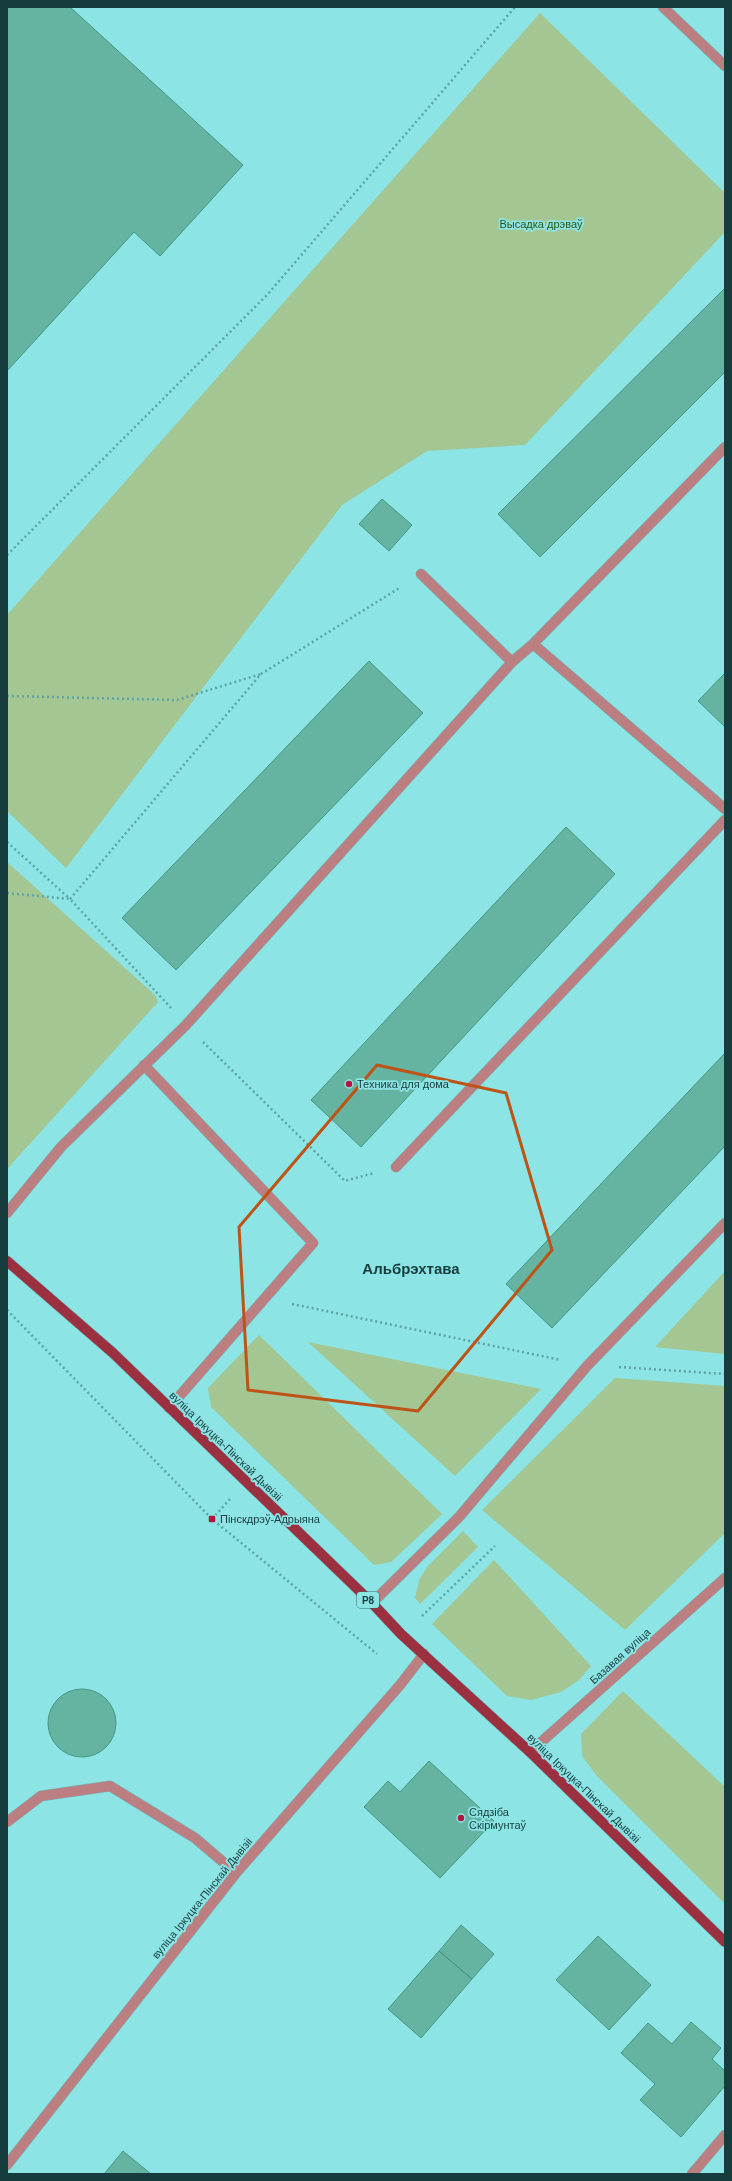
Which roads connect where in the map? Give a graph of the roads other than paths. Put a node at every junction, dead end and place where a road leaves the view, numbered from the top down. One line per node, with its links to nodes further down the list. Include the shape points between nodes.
1 (664, 7): 2 (street)
2 (725, 66)
3 (725, 446): 5 (street)
4 (421, 574): 6 (street)
5 (533, 644): 6 (street); 7 (street)
6 (512, 662): 9 (street, via 186,1025)
7 (725, 809)
8 (725, 820): 10 (street)
9 (144, 1065): 11 (street, via 61,1147); 14 (street, via 313,1243)
10 (396, 1167)
11 (7, 1213)
12 (725, 1223): 16 (street, via 588,1366 459,1517)
13 (7, 1261): 14 (main road, вуліца Іркуцка-Пінскай Дывізіі / Р8, via 113,1353)
14 (169, 1408): 16 (main road, вуліца Іркуцка-Пінскай Дывізіі / Р8)
15 (725, 1578): 18 (street, Базавая вуліца)
16 (372, 1603): 17 (main road, вуліца Іркуцка-Пінскай Дывізіі / Р8)
17 (424, 1654): 18 (main road, вуліца Іркуцка-Пінскай Дывізіі / Р8); 20 (street, вуліца Іркуцка-Пінскай Дывізіі)
18 (530, 1752): 21 (main road, вуліца Іркуцка-Пінскай Дывізіі / Р8)
19 (7, 1822): 20 (street, via 41,1796 110,1786 195,1838)
20 (236, 1873): 23 (street, вуліца Іркуцка-Пінскай Дывізіі)
21 (725, 1942)
22 (725, 2136): 24 (street)
23 (7, 2164)
24 (692, 2174)

